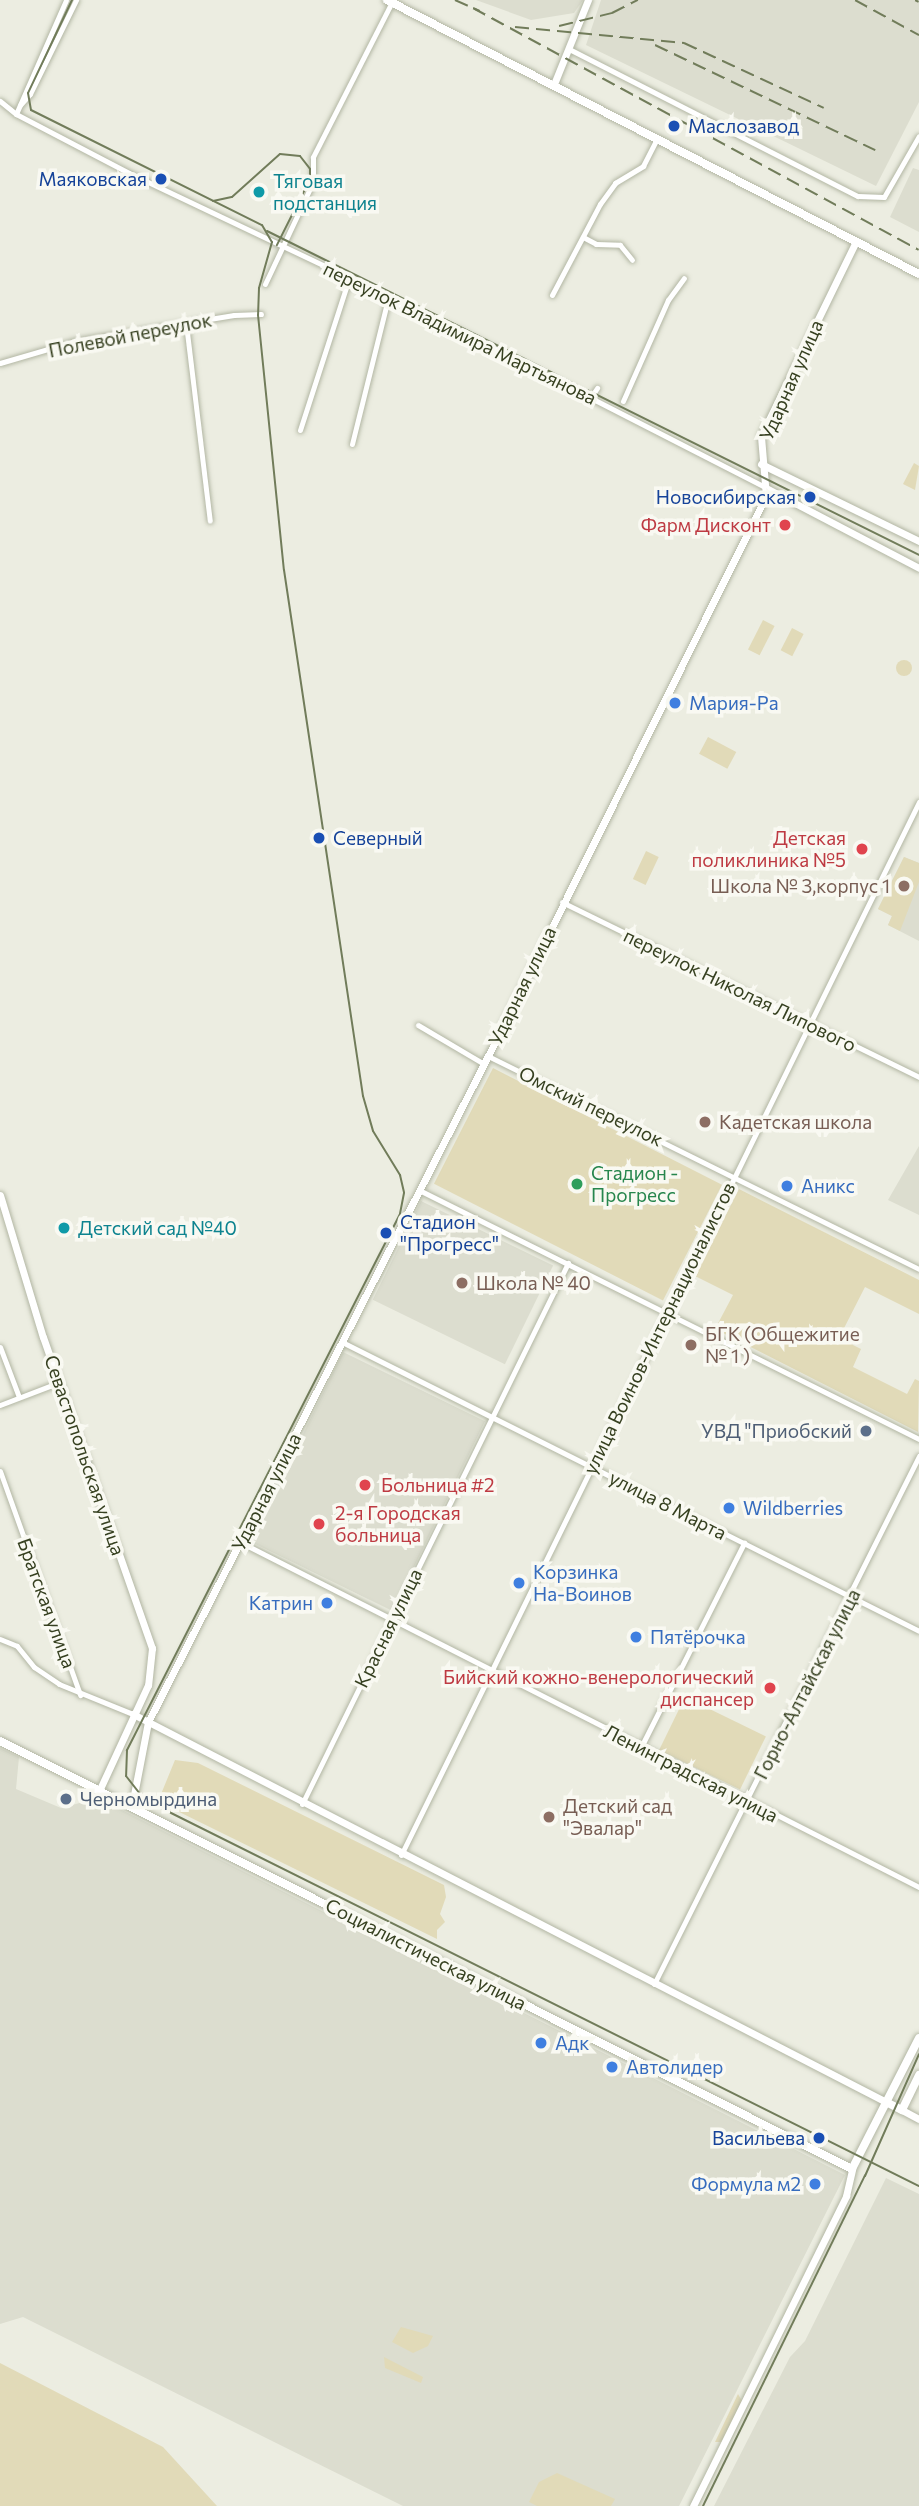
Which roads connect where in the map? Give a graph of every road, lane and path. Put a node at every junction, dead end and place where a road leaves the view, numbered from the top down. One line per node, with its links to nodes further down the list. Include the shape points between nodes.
1 (66, 0): 8 (street)
2 (76, 0): 8 (street, via 30,94)
3 (588, 0): 5 (street)
4 (390, 1): 6 (main road); 14 (street, via 313,158 314,178)
5 (571, 50): 6 (street); 10 (street, via 858,196 878,200 886,195)
6 (554, 84): 11 (main road)
7 (0, 101): 9 (street, переулок Владимира Мартьянова)
8 (20, 105): 9 (street)
9 (16, 114): 14 (street, переулок Владимира Мартьянова)
10 (919, 136)
11 (658, 137): 12 (street, via 640,168 612,186); 13 (main road)
12 (583, 237): 15 (street, via 596,244 620,245); 20 (street)
13 (856, 241): 16 (main road); 30 (street, Ударная улица, via 761,436)
14 (281, 246): 18 (street, переулок Владимира Мартьянова); 19 (street)
15 (632, 260)
16 (919, 274)
17 (684, 278): 27 (street, via 668,300)
18 (348, 282): 21 (street, переулок Владимира Мартьянова); 28 (street)
19 (265, 284)
20 (552, 295)
21 (388, 298): 26 (street, переулок Владимира Мартьянова); 29 (street)
22 (261, 314): 23 (street, Полевой переулок)
23 (186, 324): 24 (street, Полевой переулок, via 75,341); 32 (street)
24 (0, 363)
25 (597, 388): 26 (street)
26 (591, 397): 31 (street, переулок Владимира Мартьянова)
27 (623, 401)
28 (300, 430)
29 (352, 444)
30 (761, 464): 31 (street, Ударная улица); 33 (street)
31 (768, 489): 34 (street, переулок Владимира Мартьянова); 36 (street, Ударная улица)
32 (209, 521)
33 (919, 541)
34 (919, 568)
35 (919, 802): 38 (street, улица Воинов-Интернационалистов)
36 (562, 902): 38 (street, переулок Николая Липового); 39 (street, Ударная улица)
37 (418, 1025): 39 (street, Омский переулок)
38 (811, 1025): 40 (street, переулок Николая Липового); 41 (street, улица Воинов-Интернационалистов)
39 (486, 1060): 41 (street, Омский переулок); 42 (street, Ударная улица)
40 (919, 1077)
41 (733, 1178): 45 (street, Омский переулок); 46 (street, улица Воинов-Интернационалистов)
42 (419, 1190): 44 (street); 47 (street, Ударная улица)
43 (0, 1195): 49 (street, Севастопольская улица)
44 (568, 1264): 46 (street); 52 (street, Красная улица)
45 (919, 1269)
46 (666, 1312): 53 (street); 55 (street, улица Воинов-Интернационалистов)
47 (342, 1342): 52 (street, улица 8 Марта); 57 (street, Ударная улица)
48 (0, 1347): 50 (street)
49 (60, 1382): 50 (street); 65 (street, Севастопольская улица, via 150,1640 152,1671)
50 (19, 1397): 51 (street)
51 (0, 1405)
52 (491, 1417): 55 (street, улица 8 Марта); 60 (street, Красная улица)
53 (919, 1439)
54 (919, 1456): 59 (street, Горно-Алтайская улица)
55 (591, 1467): 58 (street, улица 8 Марта); 63 (street, улица Воинов-Интернационалистов)
56 (0, 1471): 64 (street, Братская улица)
57 (240, 1542): 60 (street, Ленинградская улица); 66 (street, Ударная улица)
58 (744, 1543): 59 (street, улица 8 Марта); 68 (street)
59 (851, 1597): 61 (street, улица 8 Марта); 70 (street, Горно-Алтайская улица)
60 (391, 1622): 63 (street, Ленинградская улица); 71 (street, Красная улица)
61 (919, 1631)
62 (0, 1639): 64 (street, via 19,1647 45,1676)
63 (491, 1672): 68 (street, Ленинградская улица); 73 (street, улица Воинов-Интернационалистов)
64 (80, 1695): 65 (street)
65 (133, 1714): 66 (street); 69 (street, Севастопольская улица)
66 (148, 1722): 71 (street); 72 (street, Ударная улица)
67 (0, 1741): 69 (main road, Социалистическая улица)
68 (641, 1747): 70 (street, Ленинградская улица)
69 (100, 1789): 72 (main road, Социалистическая улица)
70 (748, 1801): 74 (street, Ленинградская улица); 75 (street, Горно-Алтайская улица)
71 (302, 1804): 73 (street)
72 (132, 1805): 81 (main road, Социалистическая улица)
73 (401, 1855): 75 (street)
74 (919, 1887)
75 (653, 1984): 78 (street)
76 (919, 2038): 78 (main road)
77 (919, 2075): 79 (main road)
78 (886, 2102): 79 (main road); 81 (main road)
79 (902, 2110): 80 (street)
80 (919, 2119)
81 (852, 2169): 82 (street, via 846,2196)
82 (693, 2506)

